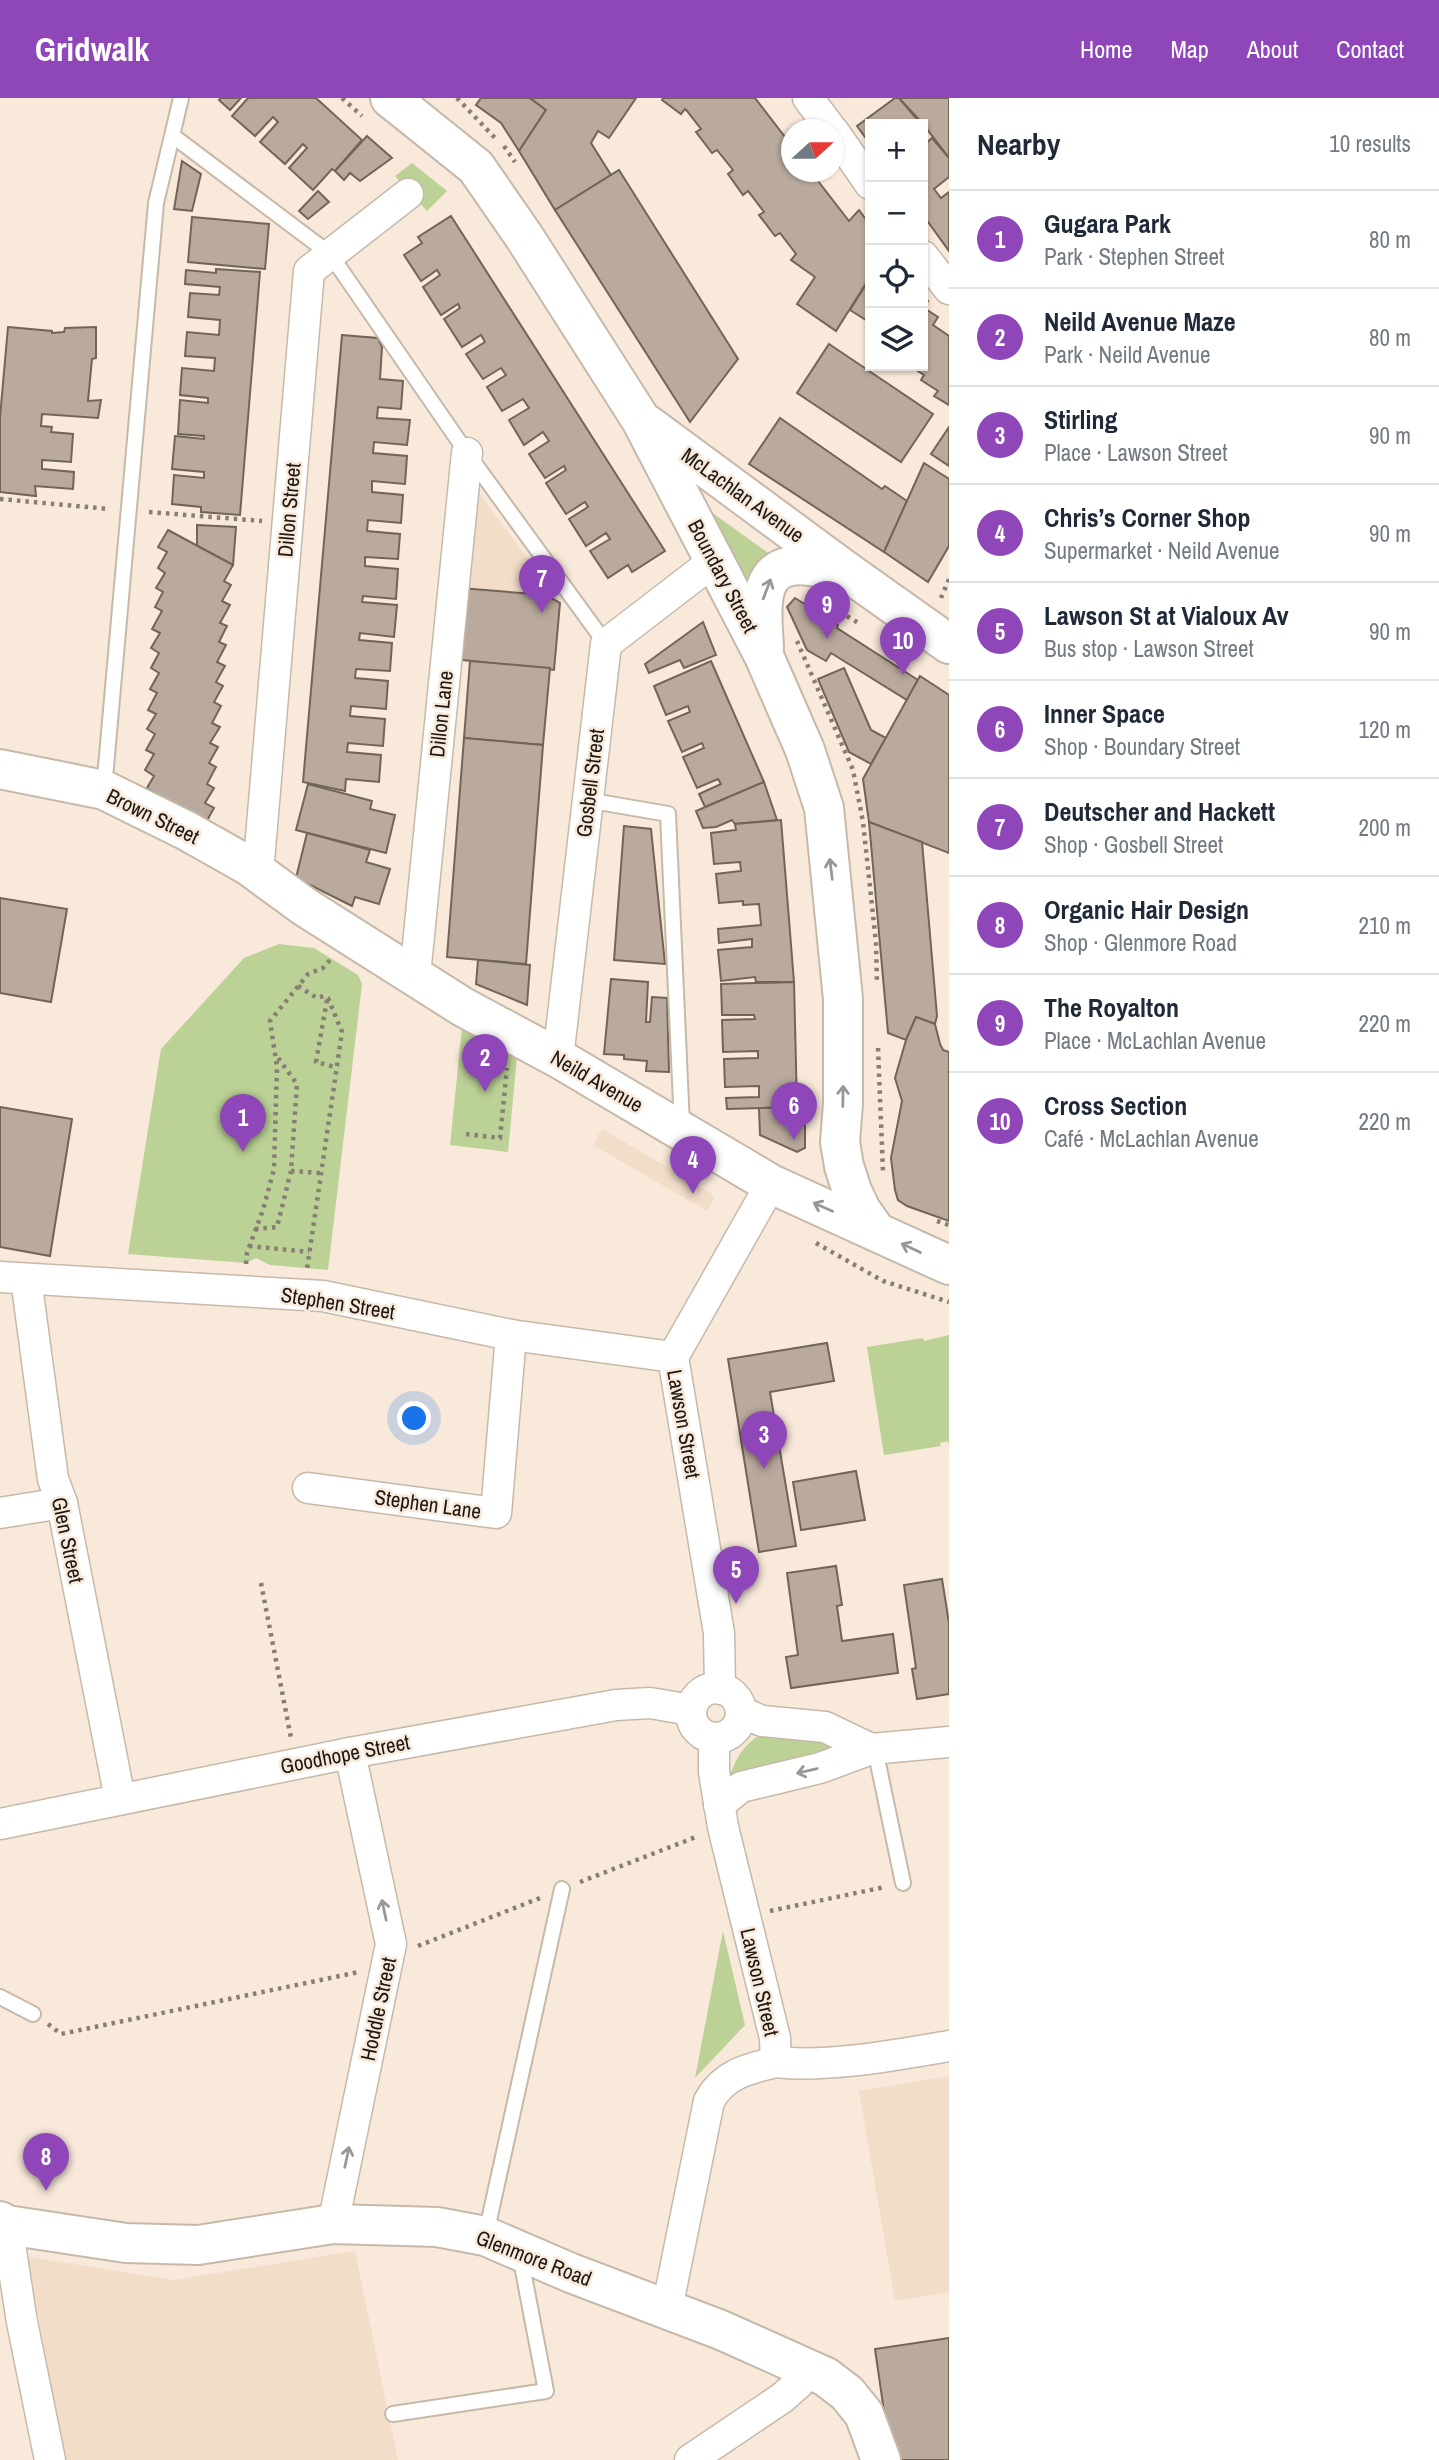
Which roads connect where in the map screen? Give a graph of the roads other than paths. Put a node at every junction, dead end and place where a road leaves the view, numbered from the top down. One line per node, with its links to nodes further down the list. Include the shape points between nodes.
1 (181, 98): 5 (lane)
2 (390, 98): 12 (street, Boundary Street, via 476,167)
3 (808, 98): 4 (street)
4 (824, 119)
5 (173, 136): 9 (lane); 20 (lane, via 156,203)
6 (844, 147): 7 (street)
7 (869, 182)
8 (408, 194): 9 (street, Dillon Street)
9 (330, 254): 13 (lane); 22 (street, Dillon Street, via 309,271)
10 (928, 262): 11 (street)
11 (949, 289)
12 (641, 420): 14 (street, Boundary Street); 15 (street, McLachlan Avenue)
13 (467, 453): 16 (lane); 23 (street, Dillon Lane)
14 (714, 561): 16 (street); 18 (street, Boundary Street)
15 (846, 571): 17 (street, McLachlan Avenue); 18 (street, McLachlan Avenue, one-way to 15, via 764,592 778,571 791,565)
16 (606, 644): 21 (street, Gosbell Street)
17 (949, 644)
18 (764, 656): 26 (street, Boundary Street, one-way to 18, via 843,999 824,808 805,750)
19 (0, 769): 20 (street, Brown Street)
20 (104, 790): 22 (street, Brown Street)
21 (587, 800): 24 (street, Gosbell Street); 25 (lane, via 668,814)
22 (258, 873): 23 (street, Neild Avenue)
23 (415, 975): 24 (street, Neild Avenue, via 463,1007)
24 (558, 1058): 25 (street, Neild Avenue)
25 (682, 1131): 27 (street, Neild Avenue)
26 (839, 1142): 27 (street, via 811,1172 790,1182); 28 (street, Boundary Street, via 852,1191)
27 (771, 1184): 28 (street, Neild Avenue, one-way to 27); 32 (street, Lawson Street)
28 (875, 1230): 29 (street, Neild Avenue, one-way to 28)
29 (949, 1265)
30 (13, 1278): 31 (street, Stephen Street, via 323,1296); 34 (street, Glen Street, via 53,1479)
31 (511, 1335): 32 (street, Stephen Street); 33 (street, Stephen Lane, via 496,1513)
32 (673, 1357): 36 (street, Lawson Street, via 719,1633)
33 (308, 1488)
34 (62, 1503): 35 (street); 43 (street, Glen Street)
35 (0, 1513)
36 (720, 1689): 37 (street, via 698,1696); 38 (street, via 734,1697)
37 (691, 1710): 39 (street, via 696,1729); 42 (street, Goodhope Street, via 650,1703 616,1706)
38 (741, 1712): 39 (street, via 736,1728); 41 (street, via 762,1721 825,1727)
39 (715, 1738): 44 (street, Lawson Street)
40 (949, 1742): 41 (street)
41 (873, 1749): 44 (street, one-way to 44, via 820,1768 741,1787); 46 (lane)
42 (350, 1753): 43 (street, Goodhope Street); 53 (street, Hoddle Street, one-way to 42, via 391,1944)
43 (120, 1799): 45 (street, Goodhope Street)
44 (719, 1805): 51 (street, Lawson Street, via 775,2038)
45 (0, 1824)
46 (903, 1883)
47 (562, 1889): 54 (lane)
48 (0, 1997): 49 (lane)
49 (33, 2014)
50 (949, 2046): 51 (street, via 824,2062)
51 (776, 2062): 56 (street, Lawson Street, via 739,2071 716,2088 709,2101)
52 (3, 2223): 53 (street, Glenmore Road, via 126,2243 198,2245); 57 (street)
53 (333, 2224): 54 (street, Glenmore Road, via 437,2227)
54 (485, 2236): 55 (street, Glenmore Road)
55 (519, 2251): 56 (street, Glenmore Road); 59 (lane, via 546,2391)
56 (667, 2309): 58 (street, Glenmore Road)
57 (12, 2337): 60 (street)
58 (806, 2368): 61 (street, via 798,2384 782,2398); 62 (street, Glenmore Road, via 847,2393 864,2414)
59 (393, 2414)
60 (50, 2460)
61 (690, 2460)
62 (881, 2460)

